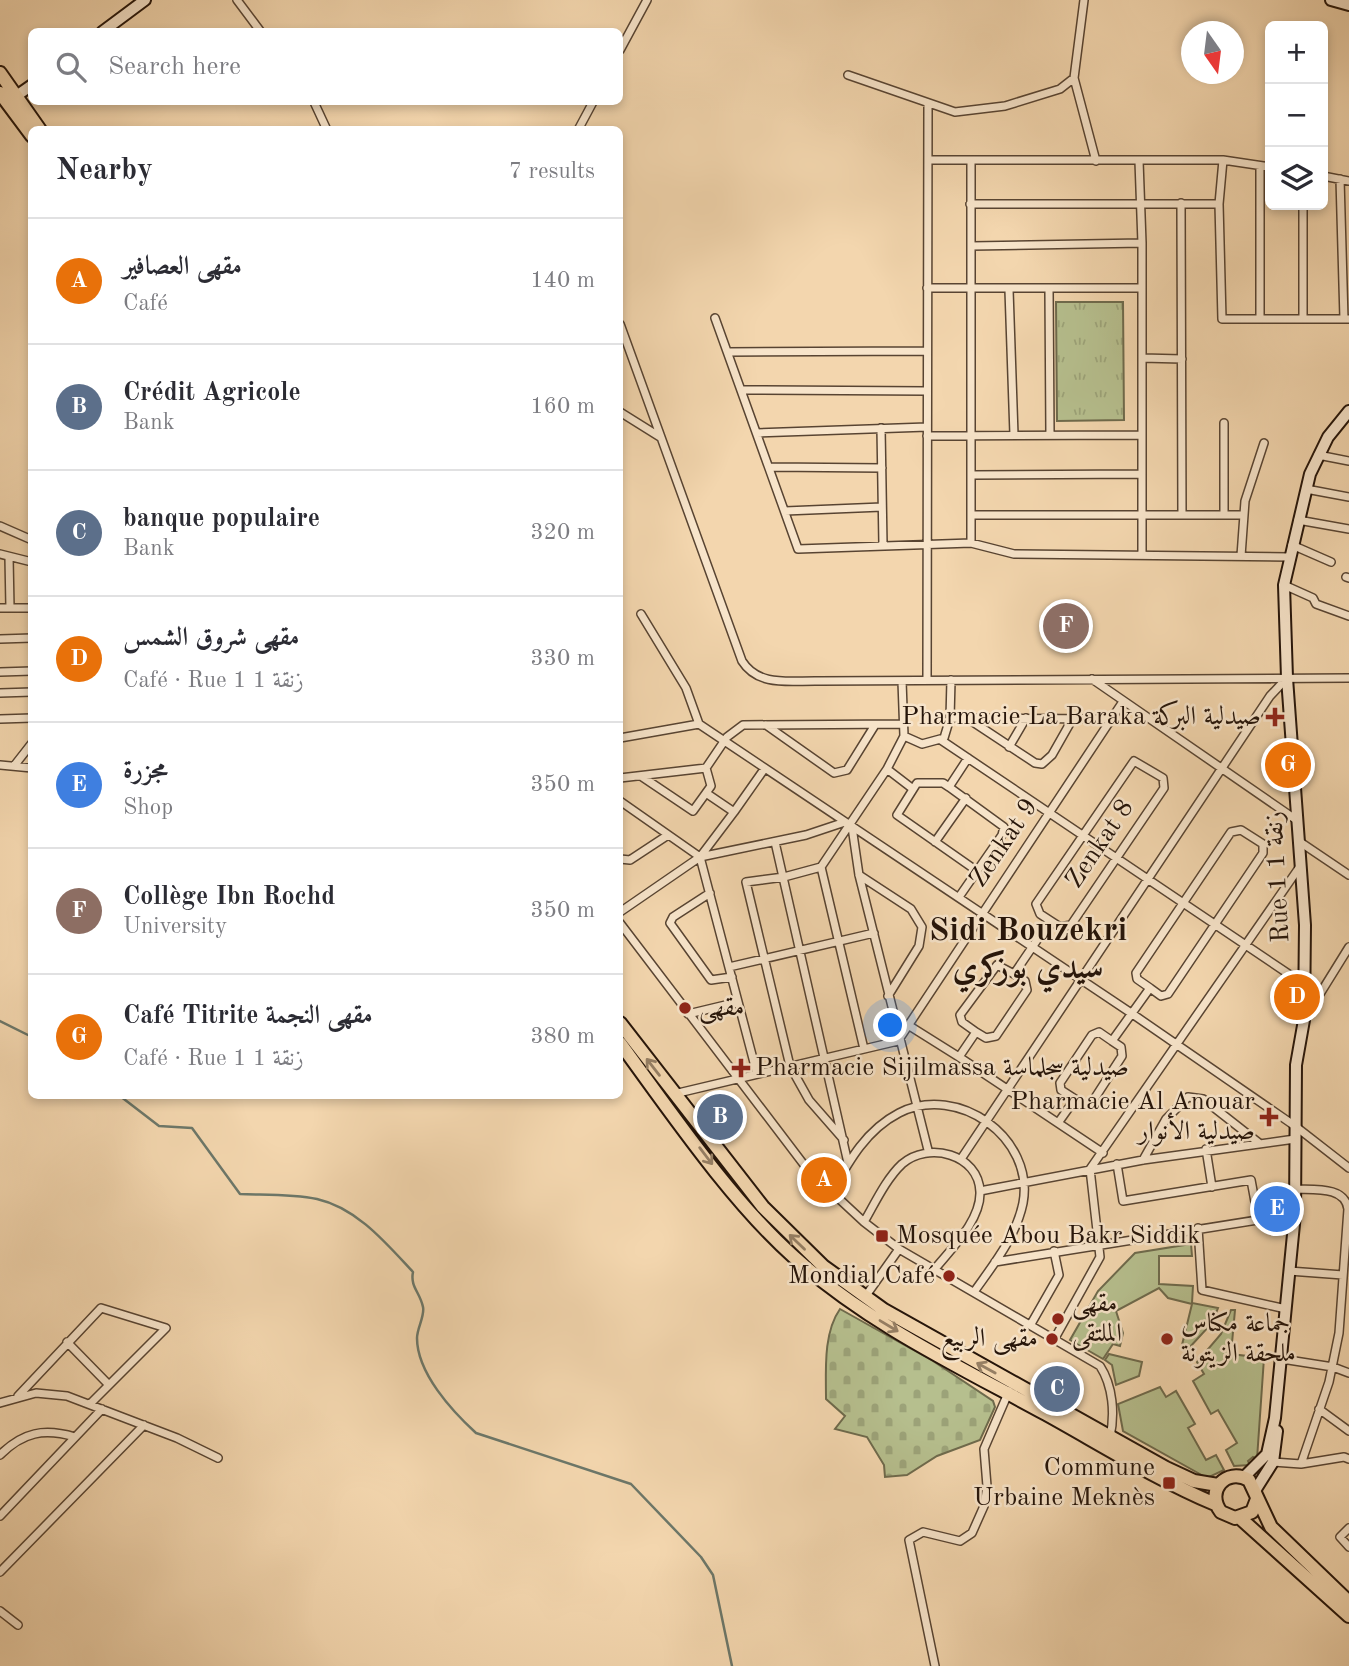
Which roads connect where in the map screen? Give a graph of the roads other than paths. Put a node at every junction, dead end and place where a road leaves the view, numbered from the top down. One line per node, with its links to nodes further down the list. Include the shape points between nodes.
1 (145, 0): 7 (street)
2 (237, 0): 8 (street)
3 (647, 0): 9 (street)
4 (1084, 0): 12 (street)
5 (1331, 0): 6 (street)
6 (1347, 3)
7 (108, 28)
8 (258, 28)
9 (623, 44)
10 (0, 74): 14 (main road)
11 (848, 75): 15 (street)
12 (1074, 78): 15 (street, via 1052,92 972,112); 25 (street)
13 (28, 87): 14 (street)
14 (6, 100): 18 (main road); 21 (main road)
15 (928, 104): 22 (street)
16 (315, 105): 19 (street)
17 (591, 105): 20 (street)
18 (35, 126)
19 (325, 126)
20 (580, 126)
21 (28, 130)
22 (928, 160): 24 (street); 37 (street)
23 (1223, 160): 26 (street); 27 (street); 32 (street)
24 (971, 161): 25 (street); 31 (street)
25 (1096, 161): 26 (street)
26 (1139, 161): 33 (street)
27 (1260, 166): 28 (street); 43 (street)
28 (1265, 166)
29 (1345, 180): 45 (street)
30 (1181, 203): 32 (street); 33 (street); 50 (street)
31 (970, 204): 33 (street); 36 (street)
32 (1219, 204): 43 (street, via 1222,319)
33 (1139, 205): 35 (street)
34 (1303, 210): 44 (street)
35 (1142, 243): 36 (street); 38 (street)
36 (972, 246): 39 (street)
37 (928, 288): 39 (street); 47 (street)
38 (1142, 288): 41 (street); 49 (street)
39 (971, 289): 40 (street); 63 (street)
40 (1009, 290): 41 (street); 59 (street)
41 (1049, 290): 60 (street)
42 (715, 318): 48 (street)
43 (1260, 319): 44 (street)
44 (1303, 319): 45 (street)
45 (1346, 319)
46 (623, 332): 64 (street)
47 (928, 351): 48 (street); 52 (street)
48 (728, 352): 51 (street)
49 (1142, 358): 50 (street); 61 (street)
50 (1182, 359): 78 (street)
51 (742, 390): 52 (street); 58 (street)
52 (927, 391): 56 (street)
53 (1349, 411): 66 (street, Rue 1 زنقة 1)
54 (623, 414): 64 (street)
55 (1224, 423): 79 (street)
56 (927, 427): 57 (street); 62 (street)
57 (881, 428): 58 (street); 69 (street)
58 (757, 433): 68 (street)
59 (1014, 435): 60 (street); 63 (street)
60 (1050, 435): 61 (street)
61 (1142, 435): 70 (street)
62 (927, 436): 63 (street); 86 (street)
63 (971, 436): 71 (street)
64 (660, 437): 111 (street, via 748,670 765,680)
65 (1264, 443): 80 (street)
66 (1318, 455): 67 (street); 72 (street, Rue 1 زنقة 1)
67 (1349, 461)
68 (770, 467): 69 (street); 75 (street)
69 (882, 468): 74 (street)
70 (1142, 474): 71 (street); 77 (street)
71 (972, 475): 76 (street)
72 (1306, 489): 73 (street); 81 (street, Rue 1 زنقة 1)
73 (1349, 497)
74 (882, 508): 75 (street); 87 (street)
75 (785, 511): 87 (street, via 798,549)
76 (971, 515): 77 (street); 85 (street)
77 (1142, 515): 78 (street); 90 (street)
78 (1182, 515): 79 (street)
79 (1224, 515): 80 (street)
80 (1243, 515): 91 (street)
81 (1297, 520): 83 (street); 88 (street, Rue 1 زنقة 1)
82 (0, 526): 84 (street)
83 (1349, 529)
84 (28, 538)
85 (971, 543): 86 (street); 90 (street, via 1014,554)
86 (927, 544): 87 (street); 109 (street)
87 (883, 545)
88 (1292, 545): 93 (street, Rue 1 زنقة 1); 95 (street)
89 (0, 554): 92 (street)
90 (1142, 555): 91 (street)
91 (1241, 556): 93 (street)
92 (9, 557): 94 (street); 98 (street)
93 (1289, 557): 96 (street, Rue 1 زنقة 1)
94 (28, 561)
95 (1331, 562)
96 (1284, 585): 101 (street); 106 (street, Rue 1 زنقة 1)
97 (0, 608): 98 (street)
98 (10, 608): 99 (street)
99 (28, 608)
100 (642, 614): 122 (street, via 687,688)
101 (1349, 616)
102 (28, 638): 103 (street)
103 (0, 639)
104 (28, 671): 105 (street)
105 (0, 672)
106 (1287, 678): 107 (street); 108 (street); 139 (street, via 1270,696); 149 (street, Rue 1 زنقة 1)
107 (1349, 678)
108 (1091, 679): 110 (street); 114 (street)
109 (927, 680): 110 (street); 111 (street)
110 (951, 680): 116 (street)
111 (902, 681): 123 (street)
112 (28, 692): 113 (street)
113 (0, 693)
114 (1122, 703): 120 (street, Zenkat 9); 139 (street)
115 (28, 718): 119 (street)
116 (950, 718): 121 (street); 128 (street)
117 (1026, 718): 118 (street); 121 (street); 130 (street)
118 (1073, 718): 120 (street); 130 (street, via 1045,763 1035,763)
119 (0, 719)
120 (1113, 719): 148 (street, Zenkat 9)
121 (970, 720): 130 (street)
122 (699, 724): 127 (street); 129 (street)
123 (901, 724): 125 (street); 126 (street)
124 (765, 725): 125 (street); 125 (street, via 841,774); 129 (street, via 743,725)
125 (875, 725)
126 (904, 736): 128 (street, via 922,744); 138 (street)
127 (623, 737)
128 (942, 740): 132 (street)
129 (724, 741): 136 (street); 137 (street)
130 (1009, 747)
131 (28, 748): 134 (street)
132 (968, 758): 142 (street); 148 (street)
133 (0, 765): 134 (street)
134 (14, 766): 135 (street)
135 (28, 768)
136 (706, 768): 140 (street); 144 (street, via 711,786)
137 (765, 768): 147 (street); 150 (street)
138 (887, 769): 143 (street); 150 (street)
139 (1223, 769): 149 (street); 165 (street)
140 (640, 776): 141 (street); 144 (street, via 693,811)
141 (623, 778)
142 (948, 784): 143 (street); 145 (street)
143 (915, 786): 154 (street, via 897,815)
144 (706, 793): 147 (street)
145 (965, 798): 154 (street); 161 (street, via 1003,827)
146 (623, 803): 151 (street)
147 (734, 812): 157 (street)
148 (1050, 813): 152 (street); 170 (street, Zenkat 9)
149 (1299, 822): 155 (street, Rue 1 زنقة 1)
150 (849, 824): 153 (street); 160 (street); 163 (street); 167 (street)
151 (668, 835): 157 (street); 158 (street, via 630,860)
152 (1084, 835): 156 (street); 156 (street, Zenkat 8, via 1135,761 1166,782); 171 (street, via 1037,904 1036,909)
153 (775, 842): 157 (street); 164 (street)
154 (935, 842): 161 (street)
155 (1300, 842): 159 (street, Rue 1 زنقة 1); 162 (street)
156 (1115, 856): 165 (street); 171 (street, Zenkat 8, via 1066,928)
157 (700, 857): 166 (street); 169 (street)
158 (623, 859)
159 (1302, 864): 176 (street); 185 (street, Rue 1 زنقة 1)
160 (821, 867): 164 (street); 175 (street)
161 (977, 871): 167 (street)
162 (1349, 874)
163 (859, 875): 174 (street); 187 (street, via 911,909 922,927 919,946)
164 (784, 877): 179 (street); 180 (street, via 746,882)
165 (1148, 879): 168 (street); 184 (street)
166 (710, 893): 181 (street); 183 (street, via 670,923 711,980)
167 (959, 897): 170 (street)
168 (1184, 903): 172 (street); 172 (street, via 1231,832 1241,830 1262,844 1263,853); 186 (street, via 1136,973)
169 (623, 910)
170 (982, 913): 177 (street); 192 (street, Zenkat 9)
171 (1050, 921): 177 (street)
172 (1215, 923): 176 (street); 186 (street, via 1168,994 1161,996)
173 (623, 927): 190 (street)
174 (874, 933): 175 (street); 187 (street)
175 (838, 941): 179 (street); 198 (street)
176 (1245, 944): 185 (street); 197 (street)
177 (1032, 947): 182 (street); 184 (street)
178 (1349, 947): 191 (street)
179 (801, 950): 180 (street); 201 (street)
180 (764, 958): 181 (street); 202 (street)
181 (729, 967): 183 (street)
182 (1014, 974): 194 (street, via 1028,985 996,1036 986,1038); 194 (street, via 997,965 960,1015 961,1022)
183 (732, 977): 188 (street)
184 (1082, 980): 189 (street); 205 (street)
185 (1305, 985): 191 (street, Rue 1 زنقة 1)
186 (1150, 988): 189 (street)
187 (888, 996): 195 (street)
188 (738, 1002): 190 (street); 203 (street)
189 (1131, 1013): 196 (street); 197 (street)
190 (688, 1014): 204 (street)
191 (1304, 1020): 211 (street, Rue 1 زنقة 1, via 1296,1065)
192 (908, 1025): 195 (street, Zenkat 9); 200 (street)
193 (623, 1027): 206 (main road, one-way to 193)
194 (976, 1032): 200 (street)
195 (898, 1041): 198 (street); 208 (street)
196 (1112, 1041): 207 (street, via 1121,1047 1122,1056 1098,1094 1088,1106); 207 (street, via 1095,1032 1060,1083 1061,1090)
197 (1178, 1045): 211 (street); 217 (street)
198 (864, 1049): 201 (street)
199 (624, 1057): 254 (main road, one-way to 254, via 731,1189 792,1255 828,1286 879,1320)
200 (959, 1057): 205 (street)
201 (826, 1058): 202 (street); 213 (street)
202 (790, 1066): 203 (street); 213 (street, via 809,1100)
203 (757, 1074): 204 (street)
204 (737, 1078): 206 (street); 228 (street, via 808,1170)
205 (1008, 1091): 209 (street); 210 (street)
206 (674, 1094): 243 (main road, one-way to 206, via 823,1266 763,1207)
207 (1074, 1099): 210 (street)
208 (915, 1106): 209 (street, via 953,1105); 216 (street); 220 (street, via 885,1121)
209 (987, 1121): 218 (street); 224 (street, via 1014,1151)
210 (1058, 1123): 217 (street)
211 (1295, 1126): 212 (street, Rue 1 زنقة 1); 222 (street)
212 (1295, 1139): 214 (street); 226 (street, Rue 1 زنقة 1)
213 (844, 1140): 220 (street)
214 (1259, 1143): 215 (street); 219 (street, via 1203,1100 1188,1097 1166,1119)
215 (1206, 1149): 219 (street); 225 (street)
216 (928, 1150): 218 (street); 231 (street, via 902,1164)
217 (1102, 1153): 223 (street)
218 (961, 1160): 227 (street)
219 (1143, 1160): 221 (street)
220 (848, 1164): 228 (street)
221 (1117, 1164): 223 (street); 225 (street, via 1123,1202)
222 (1349, 1168)
223 (1090, 1169): 224 (street); 234 (street)
224 (1024, 1183): 227 (street); 237 (street, via 1019,1219)
225 (1212, 1187): 230 (street, via 1251,1181)
226 (1295, 1189): 229 (street, Rue 1 زنقة 1); 233 (street, via 1343,1196 1348,1206)
227 (980, 1191): 238 (street, via 972,1218)
228 (831, 1192): 231 (street)
229 (1295, 1214): 230 (street); 239 (street, Rue 1 زنقة 1)
230 (1258, 1218): 232 (street)
231 (864, 1222): 235 (street)
232 (1198, 1228): 234 (street); 244 (street, via 1202,1290)
233 (1348, 1236): 240 (street)
234 (1099, 1243): 236 (street); 248 (street, via 1099,1260)
235 (899, 1249): 238 (street); 243 (street)
236 (1054, 1251): 237 (street); 245 (street, via 1059,1275)
237 (995, 1262): 242 (street)
238 (934, 1270): 242 (street)
239 (1289, 1271): 240 (street); 244 (street, Rue 1 زنقة 1)
240 (1343, 1275): 241 (street)
241 (1346, 1288): 246 (street)
242 (974, 1292): 245 (street)
243 (864, 1297): 254 (main road, one-way to 243)
244 (1286, 1309): 250 (street, Rue 1 زنقة 1)
245 (1031, 1324): 248 (street)
246 (1339, 1333): 247 (street); 251 (street)
247 (1349, 1336)
248 (1055, 1338): 264 (street, via 1090,1358 1105,1375 1112,1407)
249 (67, 1342): 253 (street); 253 (street, via 101,1308 166,1328); 255 (street)
250 (1282, 1359): 251 (street); 260 (street, Rue 1 زنقة 1)
251 (1333, 1367): 252 (street); 259 (street)
252 (1349, 1373)
253 (108, 1384): 257 (street)
254 (1011, 1388): 264 (main road); 284 (street, via 984,1449 986,1496 972,1533 960,1541 923,1532 909,1540)
255 (18, 1396): 256 (street); 257 (street, via 53,1393)
256 (0, 1403)
257 (90, 1404): 258 (street)
258 (102, 1409): 261 (street); 263 (street)
259 (1319, 1409): 262 (street); 270 (street)
260 (1275, 1418): 269 (street); 271 (street, via 1267,1454)
261 (144, 1425): 267 (street); 279 (street)
262 (1349, 1431)
263 (75, 1437): 266 (street, via 35,1433); 275 (street)
264 (1107, 1442): 272 (main road, via 1183,1478); 274 (main road, via 1170,1483)
265 (1349, 1448): 268 (street)
266 (2, 1449)
267 (218, 1458)
268 (1347, 1458): 270 (street)
269 (1273, 1462): 270 (street); 273 (street)
270 (1301, 1464)
271 (1244, 1477): 272 (main road, via 1227,1477); 273 (main road)
272 (1218, 1485): 274 (main road)
273 (1257, 1494): 276 (main road, via 1252,1512); 280 (main road, via 1279,1535)
274 (1215, 1504): 276 (main road, via 1225,1516)
275 (0, 1516)
276 (1240, 1518): 282 (main road)
277 (1349, 1528): 278 (street, via 1340,1537)
278 (1349, 1547)
279 (0, 1572)
280 (1349, 1602)
281 (0, 1611): 283 (street)
282 (1349, 1616)
283 (18, 1625)
284 (935, 1666)

